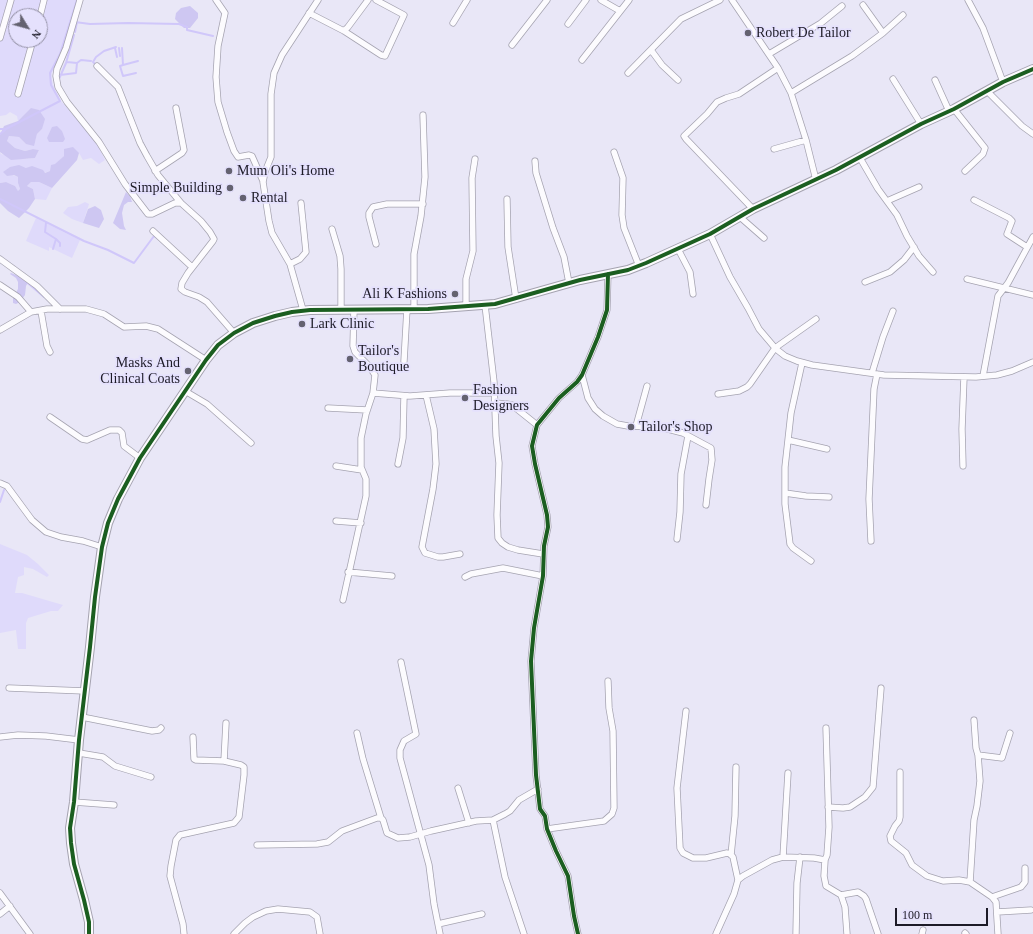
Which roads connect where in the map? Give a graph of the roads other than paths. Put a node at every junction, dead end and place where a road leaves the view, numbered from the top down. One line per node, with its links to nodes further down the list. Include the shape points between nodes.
1 (11, 0): 24 (street)
2 (80, 0): 60 (street, via 57,69 58,87 148,214)
3 (216, 0): 55 (street, via 225,13 218,46 218,102 234,151 238,157 252,156)
4 (318, 0): 18 (street)
5 (368, 0): 22 (street)
6 (376, 0): 22 (street, via 404,16 385,56)
7 (467, 0): 20 (street)
8 (547, 0): 25 (street)
9 (586, 0): 21 (street)
10 (601, 0): 17 (street)
11 (629, 0): 17 (street)
12 (720, 0): 27 (street, via 681,19)
13 (732, 0): 28 (street)
14 (968, 0): 37 (street, via 983,28)
15 (862, 5): 23 (street)
16 (842, 6): 28 (street, via 822,23)
17 (620, 12): 29 (street)
18 (309, 13): 22 (street); 55 (street, via 282,55 274,73 270,157)
19 (903, 15): 23 (street)
20 (453, 23)
21 (568, 24)
22 (344, 31)
23 (883, 33): 39 (street, via 852,56)
24 (0, 38)
25 (512, 45)
26 (31, 48): 40 (street)
27 (651, 50): 33 (street); 35 (street)
28 (769, 54): 31 (street)
29 (582, 60)
30 (96, 66): 52 (street, via 118,87 140,143)
31 (778, 68): 39 (street); 63 (street, via 739,94 717,102 684,136)
32 (1033, 69): 37 (street)
33 (628, 73)
34 (893, 79): 44 (street)
35 (678, 80)
36 (935, 80): 42 (street)
37 (1003, 82): 38 (street)
38 (987, 91): 42 (street); 45 (street)
39 (791, 93): 46 (street)
40 (18, 94)
41 (176, 108): 52 (street, via 184,150)
42 (952, 110): 44 (street); 53 (street, via 985,148 983,154)
43 (423, 115): 62 (street)
44 (921, 124): 49 (street)
45 (1033, 134)
46 (806, 140): 47 (street); 54 (street)
47 (774, 149)
48 (614, 152): 76 (street, via 623,178 624,228)
49 (860, 158): 54 (street); 59 (street)
50 (475, 159): 89 (street, via 472,178 473,251 466,279)
51 (535, 161): 81 (street, via 536,173 564,256)
52 (155, 171): 60 (street)
53 (965, 171)
54 (816, 180): 63 (street)
55 (263, 182): 75 (street, via 272,233)
56 (919, 188): 59 (street)
57 (507, 200): 87 (street, via 508,247)
58 (974, 200): 72 (street, via 1009,218 1012,221 1007,234)
59 (887, 201): 71 (street)
60 (181, 203): 77 (street, via 201,221 214,238)
61 (301, 203): 75 (street, via 306,252)
62 (423, 204): 70 (street, via 387,204 373,207 369,217); 93 (street, via 414,254)
63 (753, 209): 64 (street)
64 (740, 217): 67 (street); 69 (street)
65 (332, 229): 91 (street, via 341,269)
66 (153, 231): 77 (street)
67 (710, 234): 73 (street); 101 (street, via 759,329)
68 (1033, 237): 72 (street)
69 (764, 238)
70 (376, 244)
71 (914, 247): 78 (street); 82 (street, via 890,272)
72 (1027, 247): 84 (street)
73 (678, 249): 76 (street); 85 (street, via 690,272)
74 (0, 259): 90 (street, via 37,286)
75 (290, 264): 95 (street)
76 (639, 266): 79 (street)
77 (192, 267): 100 (street, via 181,289 207,302)
78 (933, 272)
79 (608, 274): 81 (street); 108 (street, via 607,310)
80 (967, 279): 84 (street)
81 (569, 282): 87 (street)
82 (865, 282)
83 (0, 285): 97 (street, via 18,297)
84 (1005, 287): 86 (street); 109 (street, via 996,302)
85 (693, 294)
86 (1033, 295)
87 (516, 299): 88 (street)
88 (485, 305): 89 (street); 114 (street)
89 (466, 307): 93 (street)
90 (60, 309): 94 (street); 103 (street, via 99,312 127,328 155,328)
91 (341, 309): 92 (street); 95 (street)
92 (354, 309): 93 (street); 113 (street, via 353,346 358,356 375,375)
93 (411, 309): 104 (street)
94 (41, 310): 97 (street); 102 (street)
95 (303, 310): 100 (street, via 253,323)
96 (892, 311): 107 (street)
97 (31, 312): 99 (street)
98 (816, 319): 101 (street)
99 (0, 330)
100 (234, 333): 103 (street, via 218,345)
101 (775, 348): 106 (street, via 785,356); 115 (street, via 747,387 739,391)
102 (50, 352)
103 (206, 360): 112 (street)
104 (404, 361)
105 (1033, 362): 109 (street, via 998,375)
106 (802, 363): 107 (street); 125 (street)
107 (875, 374): 110 (street); 140 (street, via 869,499)
108 (582, 375): 122 (street); 123 (street, via 588,398 595,409 617,424)
109 (983, 376): 110 (street)
110 (964, 377): 131 (street)
111 (647, 386): 123 (street)
112 (185, 391): 126 (street, via 206,404); 128 (street)
113 (372, 393): 117 (street); 120 (street)
114 (494, 393): 116 (street); 118 (street)
115 (718, 394)
116 (426, 395): 117 (street); 142 (street, via 432,421 436,464 422,547 425,553 438,557)
117 (404, 396): 129 (street, via 404,438)
118 (495, 403): 122 (street, via 512,405); 143 (street, via 499,463 496,515 498,538 508,547)
119 (328, 408): 120 (street)
120 (367, 410): 132 (street, via 361,438)
121 (50, 417): 128 (street, via 82,440 110,430 119,430 124,446)
122 (537, 425): 143 (street, via 532,446 548,527)
123 (636, 426): 124 (street, via 660,426)
124 (688, 436): 136 (street, via 708,446 712,451); 139 (street, via 681,474)
125 (788, 440): 127 (street); 134 (street, via 784,467)
126 (251, 443)
127 (827, 449)
128 (140, 458): 141 (street, via 118,499)
129 (398, 464)
130 (336, 466): 132 (street)
131 (963, 466)
132 (362, 470): 138 (street, via 366,486)
133 (0, 483): 141 (street, via 7,486 32,520 46,532)
134 (785, 493): 135 (street); 144 (street, via 790,544)
135 (829, 497)
136 (706, 505)
137 (336, 521): 138 (street)
138 (360, 523): 145 (street)
139 (677, 540)
140 (871, 541)
141 (102, 547): 154 (street)
142 (460, 554)
143 (543, 554): 147 (street)
144 (811, 561)
145 (348, 572): 146 (street); 149 (street)
146 (392, 576)
147 (543, 576): 148 (street, via 495,568); 174 (street, via 530,670)
148 (466, 577)
149 (343, 600)
150 (401, 662): 182 (street, via 416,734 404,741 400,758)
151 (608, 681): 181 (street, via 609,708 613,724 612,814 604,821)
152 (9, 688): 154 (street)
153 (881, 688): 177 (street, via 871,790 850,807)
154 (85, 691): 156 (street)
155 (686, 711): 184 (street, via 677,788 680,848 686,856 693,858)
156 (82, 717): 159 (street, via 152,731); 165 (street)
157 (974, 720): 167 (street)
158 (226, 722): 168 (street)
159 (161, 728)
160 (826, 728): 177 (street)
161 (357, 733): 178 (street)
162 (1010, 733): 167 (street, via 1002,758)
163 (0, 737): 165 (street, via 18,734)
164 (193, 737): 168 (street, via 196,760)
165 (79, 740): 166 (street)
166 (79, 753): 172 (street, via 103,757 114,766); 175 (street)
167 (978, 755): 190 (street, via 980,781 974,820)
168 (224, 761): 202 (street, via 244,767 239,817 234,823 180,835 176,840 170,876)
169 (736, 767): 184 (street)
170 (900, 772): 190 (street, via 900,817 890,836 891,841 906,853 912,865 927,876 943,881)
171 (788, 773): 185 (street)
172 (151, 778)
173 (458, 788): 180 (street)
174 (538, 789): 179 (street, via 518,800 510,811); 181 (street, via 540,809 545,816)
175 (74, 802): 176 (street); 201 (street, via 70,828 71,843 89,922)
176 (114, 805)
177 (828, 807): 187 (street)
178 (381, 818): 182 (street, via 387,833 398,838); 183 (street, via 346,829 324,843)
179 (493, 820): 180 (street); 206 (street, via 506,877)
180 (469, 823): 182 (street)
181 (548, 829): 207 (street, via 568,876)
182 (421, 835): 199 (street, via 429,866)
183 (257, 846)
184 (731, 855): 189 (street)
185 (783, 857): 186 (street); 189 (street, via 772,860)
186 (800, 857): 187 (street); 209 (street)
187 (825, 860): 192 (street, via 826,886)
188 (1025, 868): 193 (street, via 1025,882 1021,887)
189 (738, 880): 208 (street)
190 (970, 882): 193 (street)
191 (0, 893): 194 (street)
192 (841, 895): 210 (street, via 845,907); 211 (street, via 858,892 864,896)
193 (992, 897): 196 (street, via 996,902)
194 (10, 906): 197 (street); 200 (street)
195 (1031, 910): 196 (street)
196 (997, 912): 212 (street)
197 (0, 914)
198 (482, 914): 199 (street)
199 (438, 924): 205 (street)
200 (30, 934)
201 (89, 934)
202 (184, 934)
203 (234, 934): 204 (street, via 245,922 266,911 278,909 310,912 317,917)
204 (320, 934)
205 (440, 934)
206 (524, 934)
207 (578, 934)
208 (716, 934)
209 (796, 934)
210 (847, 934)
211 (878, 934)
212 (998, 934)

